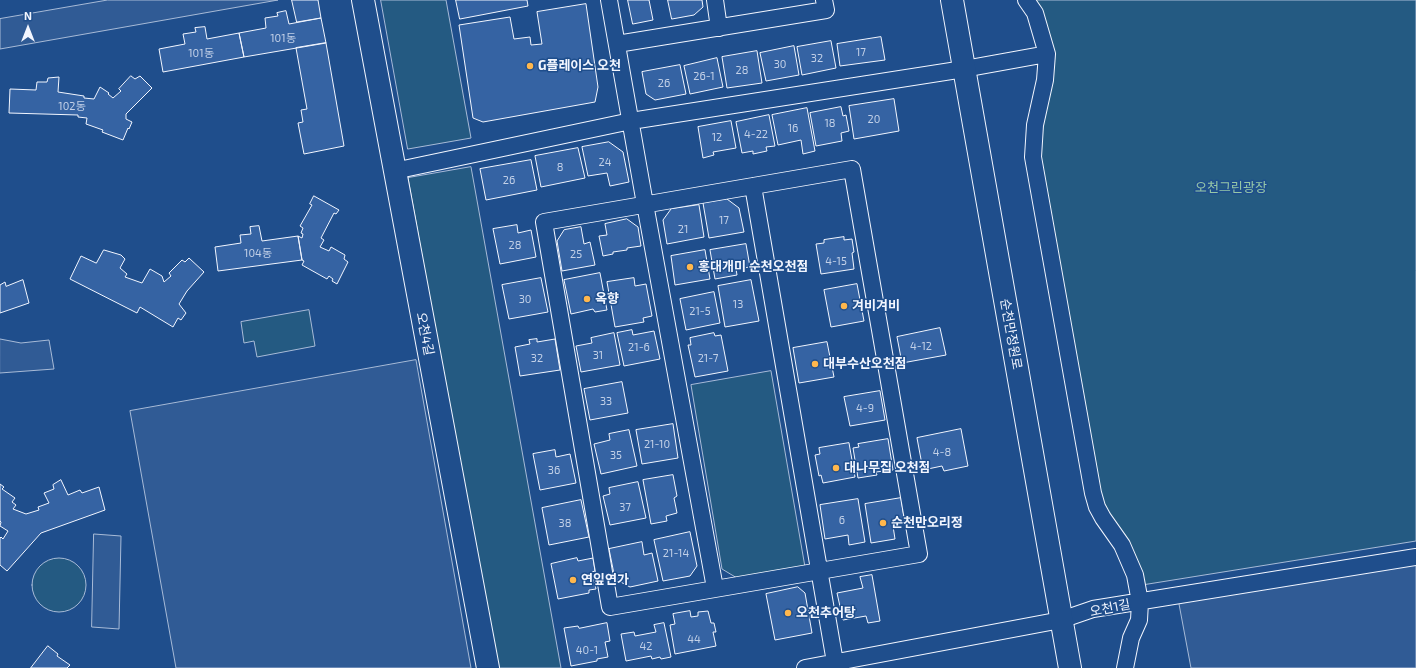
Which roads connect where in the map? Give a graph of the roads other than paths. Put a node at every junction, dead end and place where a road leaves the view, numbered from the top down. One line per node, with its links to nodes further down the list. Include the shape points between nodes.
1 (363, 0): 12 (main road, 오천4길)
2 (609, 0): 8 (street)
3 (715, 0): 7 (street)
4 (824, 0): 7 (street, via 826,10)
5 (952, 0): 10 (main road, 순천만정원로)
6 (1026, 0): 9 (street, via 1035,13)
7 (719, 28): 8 (street)
8 (617, 44): 11 (street)
9 (1047, 54): 10 (street); 18 (street, via 1045,80 1033,144 1037,184 1093,492 1097,507 1128,557 1135,575)
10 (964, 69): 11 (street); 19 (main road, 순천만정원로)
11 (631, 121): 12 (street); 14 (street)
12 (394, 171): 21 (main road, 오천4길)
13 (753, 186): 14 (street); 16 (street); 16 (street, via 852,169 919,554)
14 (645, 204): 17 (street); 17 (street, via 544,222 610,607)
15 (1416, 557): 18 (street, 오천1길)
16 (820, 571): 17 (street); 20 (street)
17 (715, 588)
18 (1140, 602): 19 (street, 오천1길, via 1093,609); 24 (street, via 1139,620)
19 (1061, 620): 20 (street, 오천1길); 23 (main road, 순천만정원로)
20 (836, 666): 22 (street, 오천1길)
21 (488, 668)
22 (805, 668)
23 (1070, 668)
24 (1125, 668)

